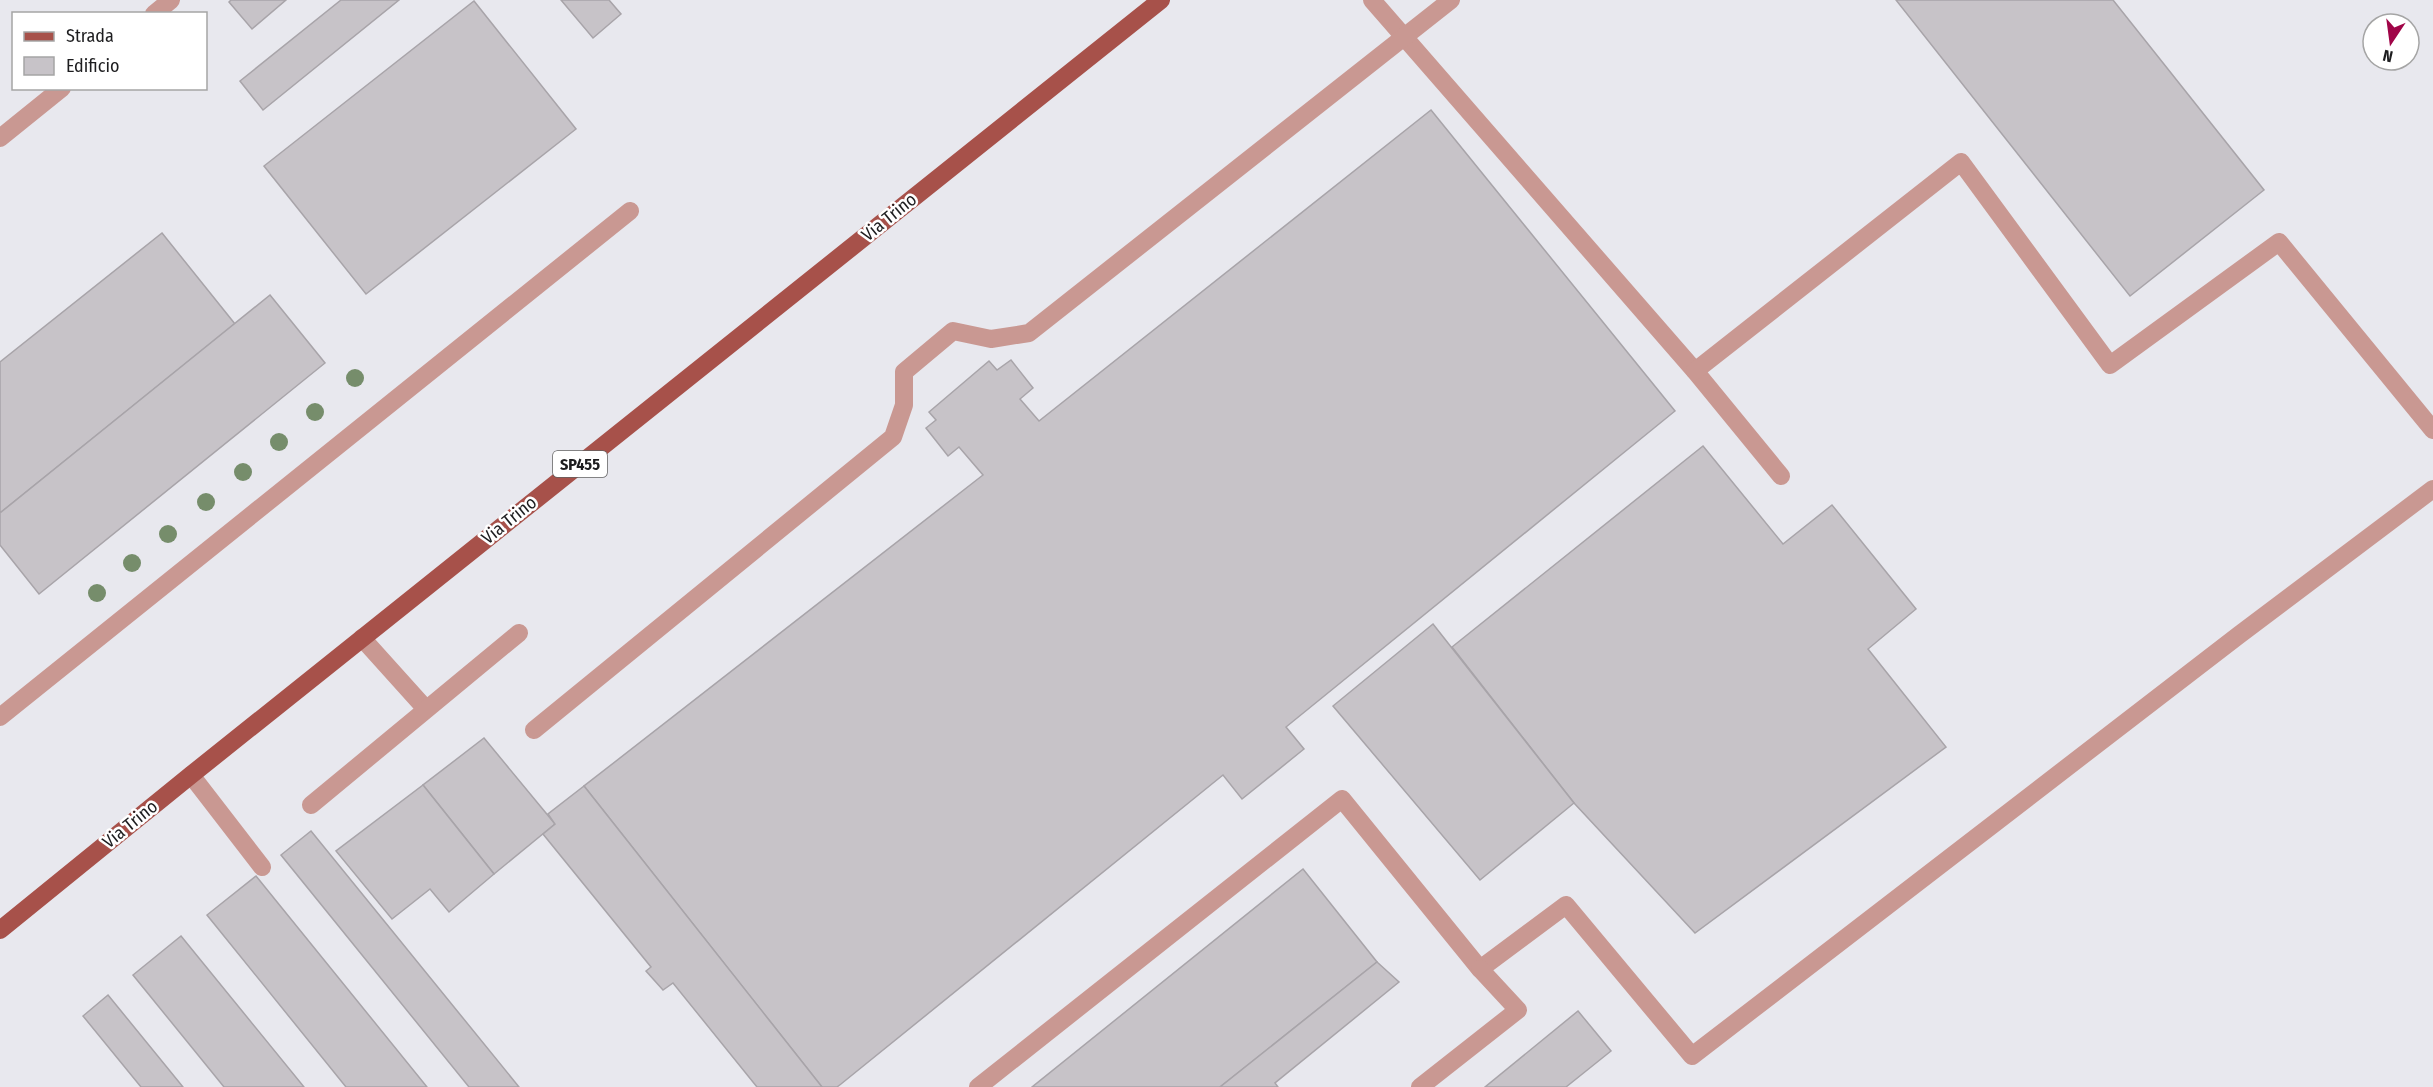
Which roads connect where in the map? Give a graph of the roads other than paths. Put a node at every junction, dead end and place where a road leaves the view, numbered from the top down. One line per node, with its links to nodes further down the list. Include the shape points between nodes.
1 (171, 0): 5 (street)
2 (1161, 0): 15 (main road, Via Trino / SP455)
3 (1372, 0): 6 (street)
4 (1451, 0): 6 (street)
5 (156, 12)
6 (1405, 37): 10 (street); 18 (street, via 1029,333 991,339 953,330 904,372 904,405 893,437)
7 (60, 90): 8 (street)
8 (0, 138)
9 (630, 211): 17 (street)
10 (1695, 370): 11 (street, via 1961,162 2110,365 2279,242); 12 (street)
11 (2433, 430)
12 (1781, 476)
13 (2433, 489): 23 (street, via 1692,1056 1566,905)
14 (519, 633): 16 (street)
15 (362, 638): 16 (street); 19 (main road, Via Trino / SP455)
16 (425, 708): 20 (street)
17 (0, 717)
18 (534, 730)
19 (191, 775): 21 (street); 22 (main road, Via Trino / SP455)
20 (311, 805)
21 (262, 867)
22 (0, 930)
23 (1480, 969): 24 (street, via 1342,799); 25 (street, via 1518,1010)
24 (978, 1087)
25 (1420, 1087)

